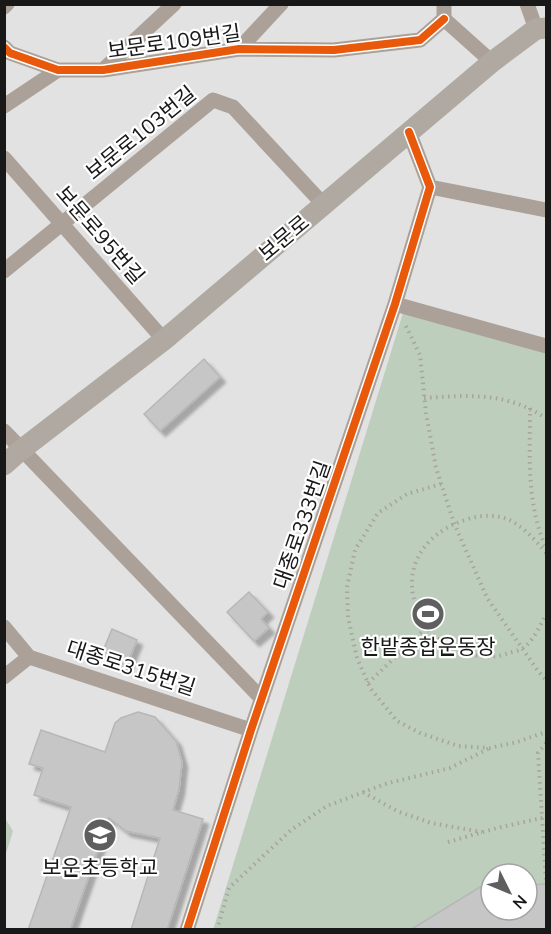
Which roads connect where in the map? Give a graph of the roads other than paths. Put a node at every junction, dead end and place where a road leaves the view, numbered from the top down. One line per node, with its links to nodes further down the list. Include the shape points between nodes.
1 (174, 4): 10 (street)
2 (282, 4): 6 (street)
3 (527, 4): 5 (street)
4 (444, 12): 6 (street, 보문로109번길, via 420,40 334,50); 8 (street)
5 (541, 28): 8 (main road, 보문로)
6 (238, 49): 10 (street, 보문로109번길)
7 (6, 52): 9 (street, 보문로109번길)
8 (492, 62): 12 (main road, 보문로)
9 (58, 70): 10 (street, 보문로109번길); 11 (street)
10 (103, 70)
11 (4, 106)
12 (409, 132): 14 (street); 15 (main road, 보문로)
13 (4, 158): 17 (street, 보문로95번길)
14 (430, 187): 16 (street); 19 (street, 대종로333번길)
15 (324, 204): 17 (street, 보문로103번길, via 233,106 213,100); 20 (main road, 보문로)
16 (546, 210)
17 (62, 224): 18 (street, 보문로103번길); 20 (street, 보문로95번길)
18 (4, 271)
19 (395, 304): 21 (street); 28 (street, 대종로333번길)
20 (164, 340): 23 (main road, 보문로)
21 (546, 346)
22 (4, 431): 23 (street)
23 (21, 450): 24 (main road, 보문로); 28 (street)
24 (4, 465)
25 (4, 627): 26 (street)
26 (29, 657): 27 (street); 29 (street, 대종로315번길)
27 (4, 677)
28 (262, 699): 29 (street, 대종로333번길)
29 (251, 729): 30 (street, 대종로333번길)
30 (187, 930)

